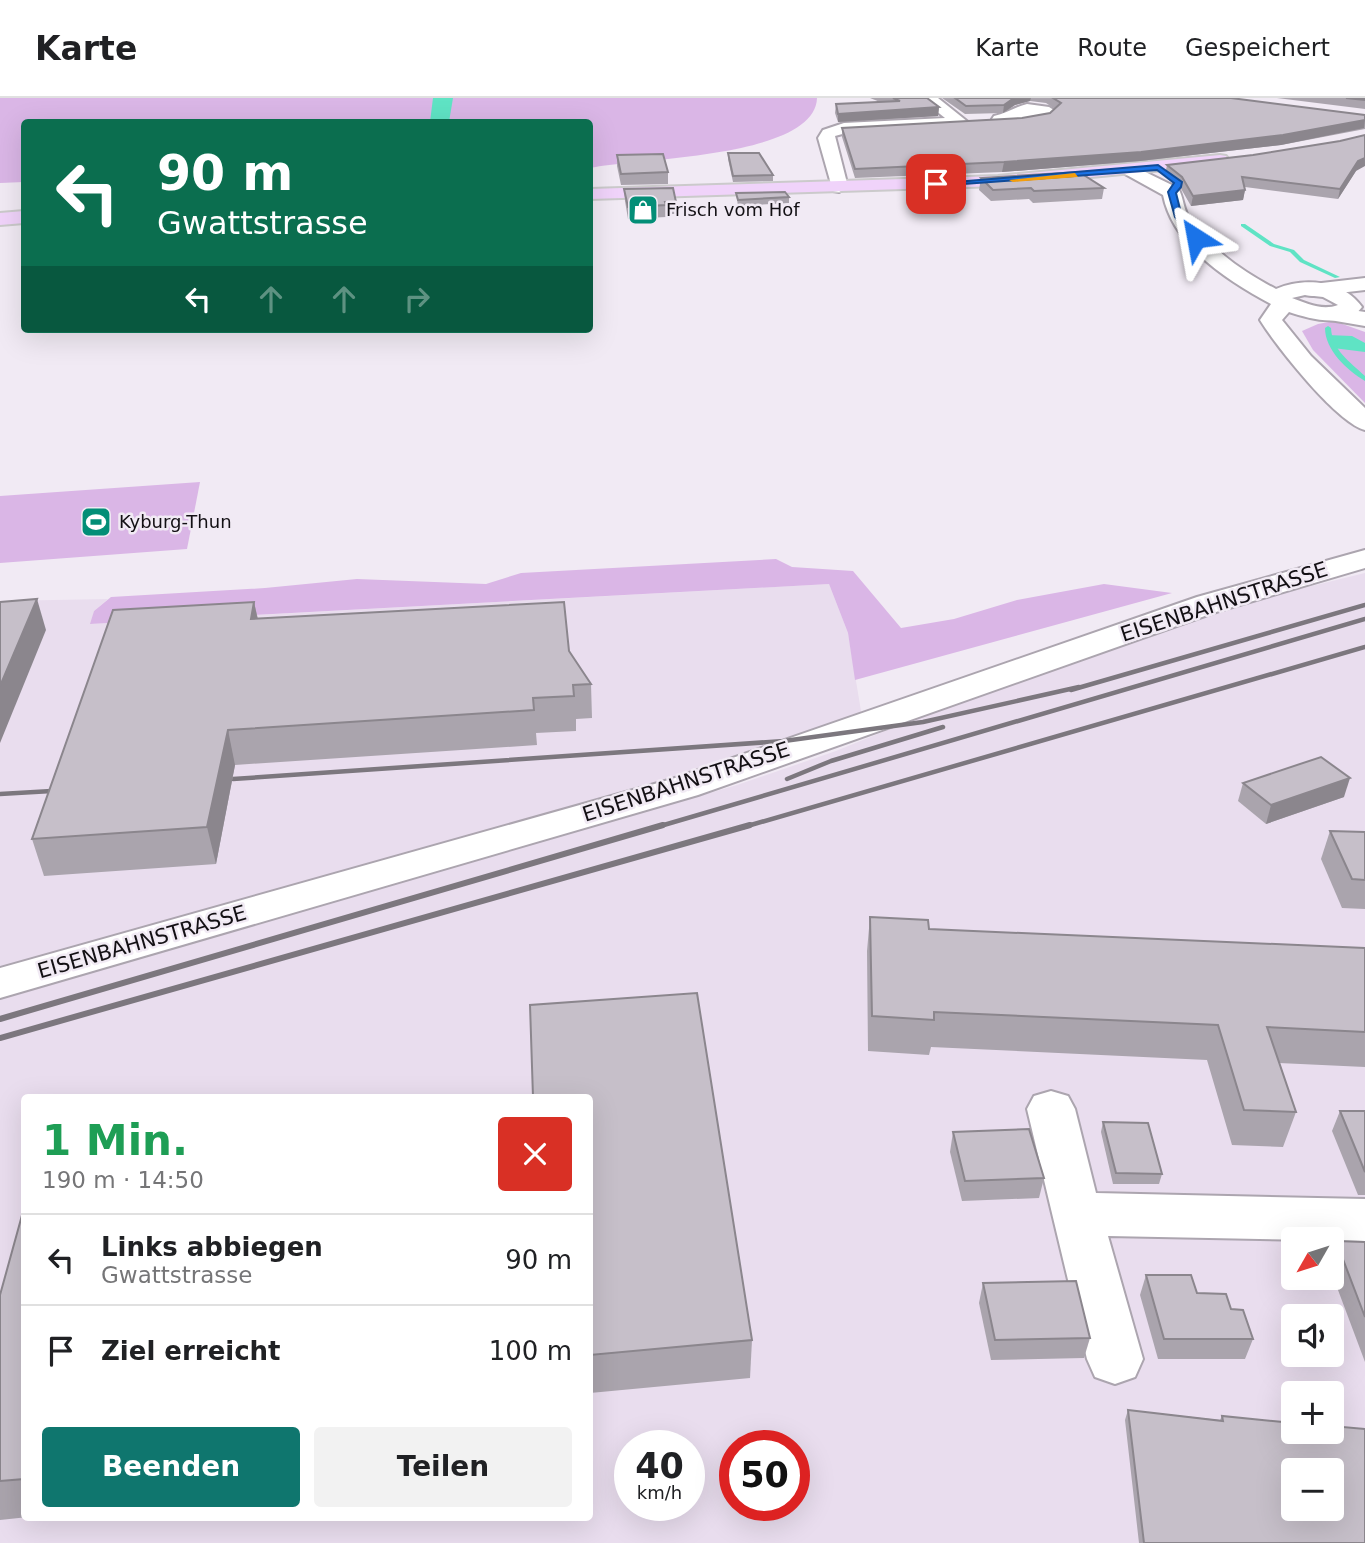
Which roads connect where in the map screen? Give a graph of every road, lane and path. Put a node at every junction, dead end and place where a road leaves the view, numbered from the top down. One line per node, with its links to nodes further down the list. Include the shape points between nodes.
1 (928, 98): 3 (street)
2 (1010, 119): 3 (street)
3 (972, 121): 7 (street, via 832,131 826,138)
4 (1235, 158): 5 (main road)
5 (1158, 167): 6 (main road); 8 (street, via 1178,182)
6 (1130, 170): 7 (main road); 8 (street)
7 (839, 187): 9 (main road)
8 (1172, 192): 12 (street, via 1184,225 1249,285)
9 (593, 194)
10 (21, 217): 11 (main road)
11 (0, 219)
12 (1293, 295): 13 (street); 13 (street); 14 (street, via 1272,320)
13 (1351, 304): 14 (street, via 1297,319)
14 (1278, 331): 15 (street)
15 (1365, 422)
16 (1365, 559): 17 (street, EISENBAHNSTRASSE, via 1208,604 685,787)
17 (0, 982)
18 (1051, 1110): 19 (street)
19 (1076, 1214): 20 (street); 21 (street)
20 (1365, 1220)
21 (1115, 1359)

